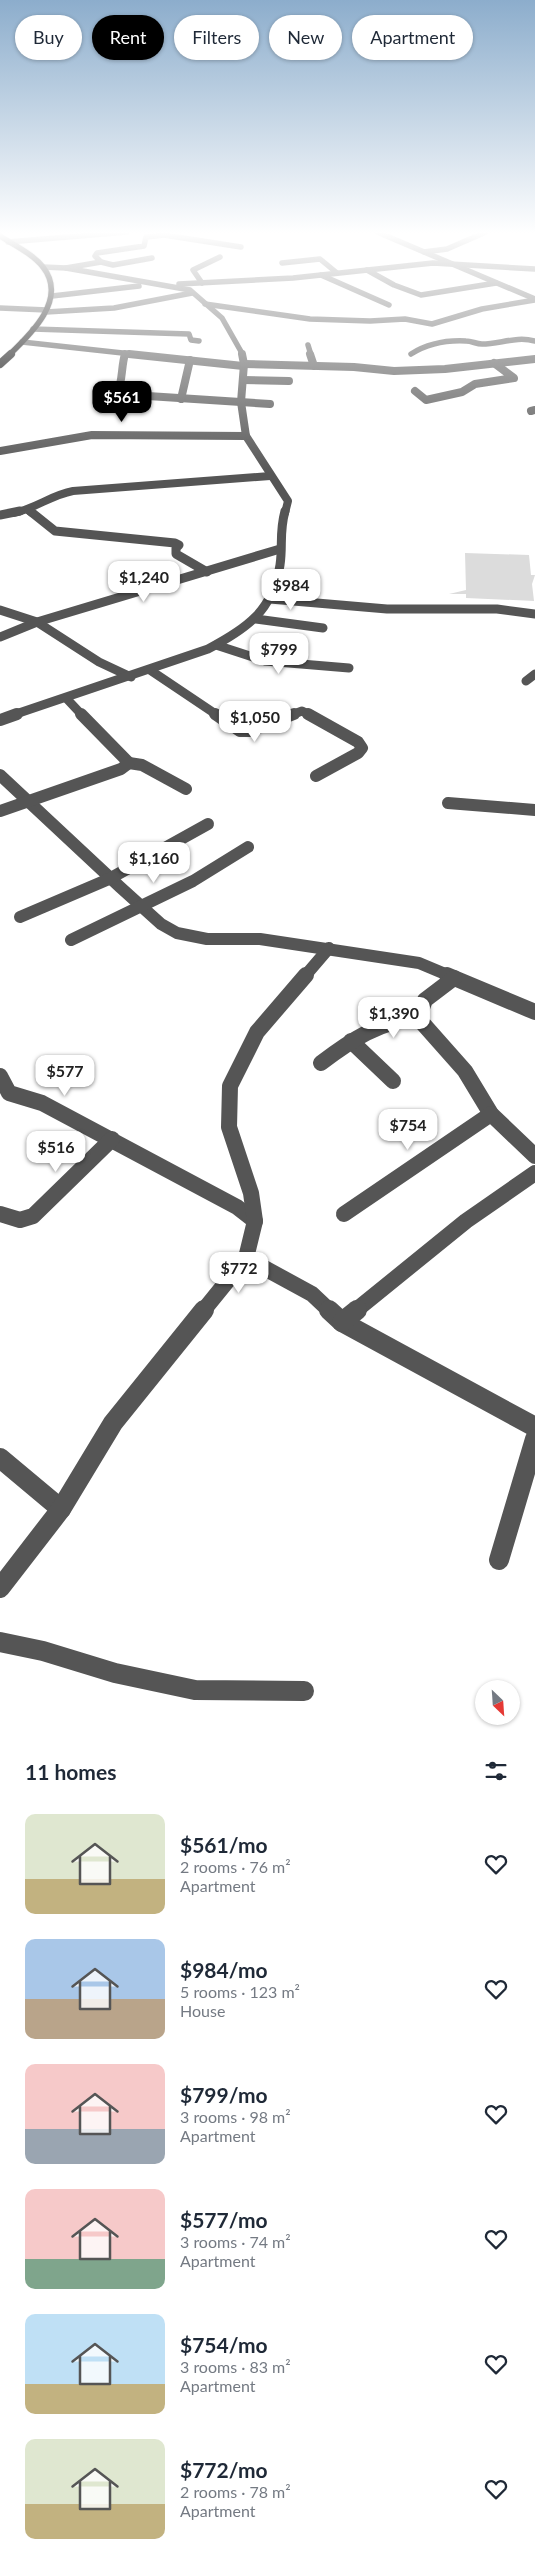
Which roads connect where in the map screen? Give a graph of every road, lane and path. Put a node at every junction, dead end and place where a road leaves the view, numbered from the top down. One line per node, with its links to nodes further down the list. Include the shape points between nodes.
1 (45, 313): 5 (main road)
2 (216, 313): 16 (street, via 230,330 243,355)
3 (280, 313): 4 (street, via 310,318 405,320 432,324)
4 (468, 313)
5 (33, 329): 6 (street, via 189,334 192,335 191,340); 8 (main road)
6 (200, 341)
7 (535, 341): 11 (street, via 521,339 479,344 457,341 429,345)
8 (22, 342): 10 (street); 15 (main road)
9 (308, 345): 17 (street)
10 (125, 354): 13 (street); 21 (street)
11 (410, 354)
12 (535, 358): 14 (street)
13 (190, 360): 16 (street); 22 (street)
14 (494, 363): 17 (street, via 394,371); 20 (street, via 514,378 475,384 462,392 426,400)
15 (0, 364)
16 (244, 365): 17 (street); 18 (street)
17 (314, 366)
18 (244, 380): 19 (street); 23 (street)
19 (289, 381)
20 (414, 391)
21 (118, 394): 22 (street); 25 (street)
22 (181, 399): 23 (street)
23 (241, 402): 24 (street); 26 (street)
24 (270, 404)
25 (100, 409)
26 (246, 436): 27 (street, via 98,434); 28 (street)
27 (0, 451)
28 (270, 476): 29 (street, via 73,491 56,494); 31 (street, via 288,501 281,524)
29 (28, 510): 30 (street); 32 (street, via 52,530 175,542 179,546 176,554)
30 (0, 515)
31 (280, 549): 32 (street); 33 (street, via 280,566)
32 (207, 572): 37 (street)
33 (270, 599): 35 (street, via 387,609 497,609); 36 (street)
34 (0, 610): 37 (street)
35 (535, 614)
36 (256, 619): 38 (street); 40 (street)
37 (37, 622): 39 (street); 44 (street, via 99,662)
38 (323, 628)
39 (0, 637)
40 (216, 645): 41 (street, via 265,661); 42 (street)
41 (349, 668)
42 (150, 670): 44 (street); 50 (street, via 240,731 250,731 302,711 358,742 362,748 358,753)
43 (535, 674): 45 (street)
44 (131, 677): 46 (street)
45 (526, 681)
46 (67, 698): 47 (street); 48 (street)
47 (0, 720)
48 (129, 763): 51 (street, via 142,765); 52 (street, via 121,769)
49 (0, 775): 52 (street)
50 (316, 776)
51 (186, 789)
52 (27, 801): 55 (street); 58 (street)
53 (448, 803): 54 (street)
54 (535, 810)
55 (0, 811)
56 (208, 824): 58 (street)
57 (248, 847): 59 (street, via 194,881)
58 (109, 879): 59 (street); 60 (street)
59 (142, 906): 61 (street); 62 (street, via 174,933 191,938 246,938)
60 (20, 917)
61 (71, 940)
62 (329, 948): 63 (street, via 419,962); 76 (street, via 257,1032 230,1086 229,1127 251,1193)
63 (454, 978): 64 (street); 65 (street, via 425,1000)
64 (535, 1012)
65 (418, 1018): 66 (street, via 365,1033); 70 (street, via 465,1071)
66 (351, 1041): 67 (street); 69 (street)
67 (321, 1063)
68 (0, 1076): 71 (street, via 9,1094 42,1103)
69 (393, 1081)
70 (491, 1114): 72 (street); 75 (street)
71 (112, 1139): 74 (street, via 33,1216 20,1220); 76 (street, via 237,1207)
72 (535, 1156)
73 (535, 1173): 78 (street, via 466,1221)
74 (0, 1214)
75 (344, 1214)
76 (255, 1221): 77 (street)
77 (246, 1258): 78 (street, via 312,1294); 82 (street, via 113,1423)
78 (342, 1322): 79 (street)
79 (535, 1427)
80 (535, 1439): 83 (street)
81 (0, 1458): 82 (street)
82 (61, 1509): 84 (street)
83 (499, 1560)
84 (0, 1588)
85 (0, 1642): 86 (street, via 43,1651 115,1673 195,1690)
86 (304, 1691)

